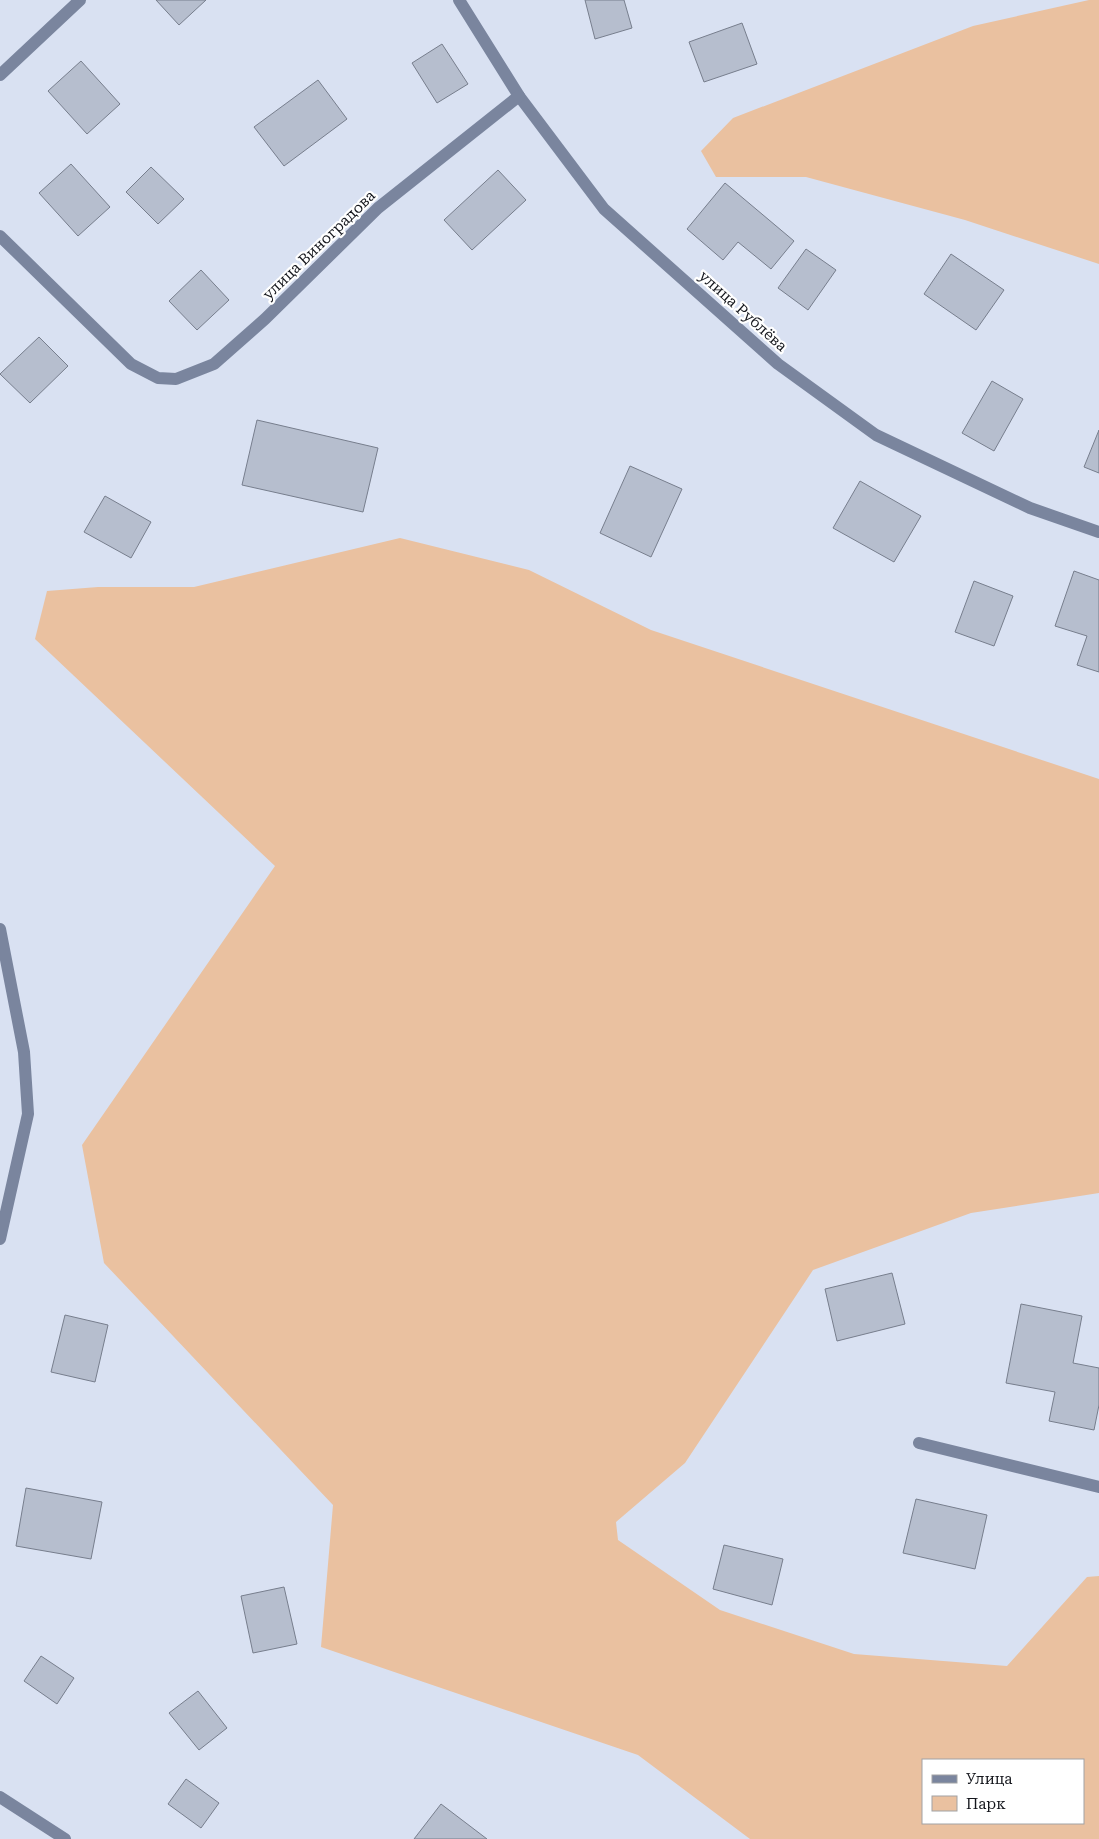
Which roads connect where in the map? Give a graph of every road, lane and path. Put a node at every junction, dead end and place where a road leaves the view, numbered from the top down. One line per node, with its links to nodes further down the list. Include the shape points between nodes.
1 (80, 0): 3 (street)
2 (459, 0): 4 (street, улица Рублёва)
3 (0, 75)
4 (519, 96): 5 (street, улица Виноградова, via 378,208 265,319 214,364 176,379 158,378 131,364); 6 (street, улица Рублёва, via 604,209 778,364 876,435 1030,508)
5 (0, 236)
6 (1099, 532)
7 (0, 929): 8 (street, via 24,1052 28,1114)
8 (0, 1239)
9 (919, 1443): 10 (street)
10 (1099, 1487)
11 (0, 1797): 12 (street)
12 (66, 1839)

